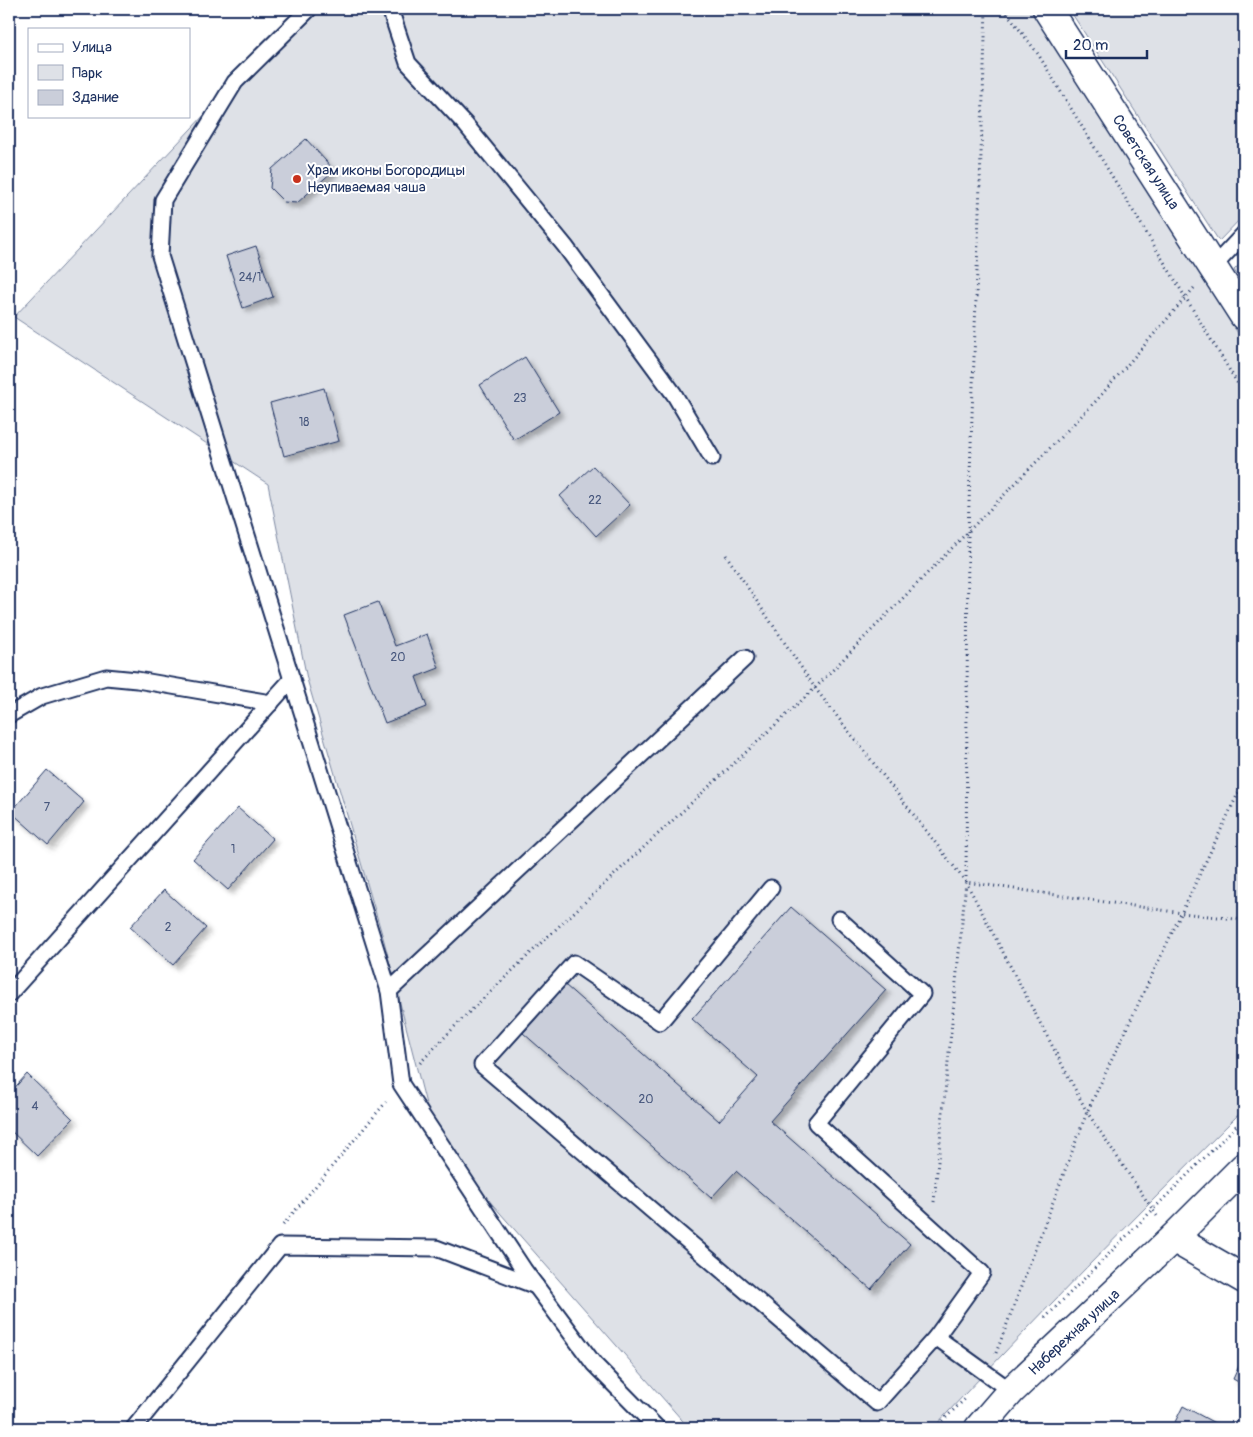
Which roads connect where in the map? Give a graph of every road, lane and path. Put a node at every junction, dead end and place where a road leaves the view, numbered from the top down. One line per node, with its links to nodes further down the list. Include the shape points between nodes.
1 (309, 9): 15 (lane, via 235,82 163,200 160,256)
2 (390, 9): 11 (lane, via 408,63 465,124 565,246 674,394)
3 (986, 9): 12 (path)
4 (1004, 9): 8 (path, via 1038,54)
5 (1047, 9): 7 (street, Советская улица)
6 (1244, 234): 7 (lane)
7 (1213, 266): 8 (path); 9 (street, Советская улица)
8 (1186, 298): 10 (path); 12 (path, via 1096,401)
9 (1244, 316)
10 (1244, 394)
11 (712, 458)
12 (968, 532): 16 (path); 20 (path)
13 (726, 554): 16 (path)
14 (745, 658): 25 (lane)
15 (292, 679): 17 (lane); 25 (lane)
16 (815, 688): 20 (path); 27 (path, via 459,1022)
17 (271, 703): 18 (lane, via 106,677 42,696); 26 (lane)
18 (9, 715)
19 (1244, 781): 22 (path)
20 (966, 882): 22 (path); 28 (path); 33 (path)
21 (771, 888): 38 (lane, via 660,1022 574,963 482,1065 877,1403)
22 (1182, 913): 24 (path); 28 (path)
23 (839, 919): 33 (lane, via 922,994 816,1123)
24 (1244, 920)
25 (389, 991): 27 (lane)
26 (9, 994)
27 (401, 1084): 32 (path); 36 (lane)
28 (1087, 1112): 31 (path); 39 (path)
29 (1244, 1118): 31 (path)
30 (1244, 1167): 34 (street, Набережная улица)
31 (1153, 1209): 34 (path); 37 (path)
32 (281, 1228)
33 (931, 1228): 38 (lane, via 982,1273)
34 (1173, 1238): 35 (street); 40 (street, Набережная улица)
35 (1244, 1279)
36 (536, 1286): 41 (lane, via 436,1248 280,1246); 44 (lane, via 594,1364)
37 (1043, 1320)
38 (936, 1337): 39 (lane)
39 (988, 1375): 40 (lane); 45 (path)
40 (1011, 1391): 46 (street, Набережная улица)
41 (134, 1428)
42 (427, 1428): 43 (path, via 462,1423)
43 (507, 1428)
44 (657, 1428)
45 (935, 1428)
46 (979, 1428)

